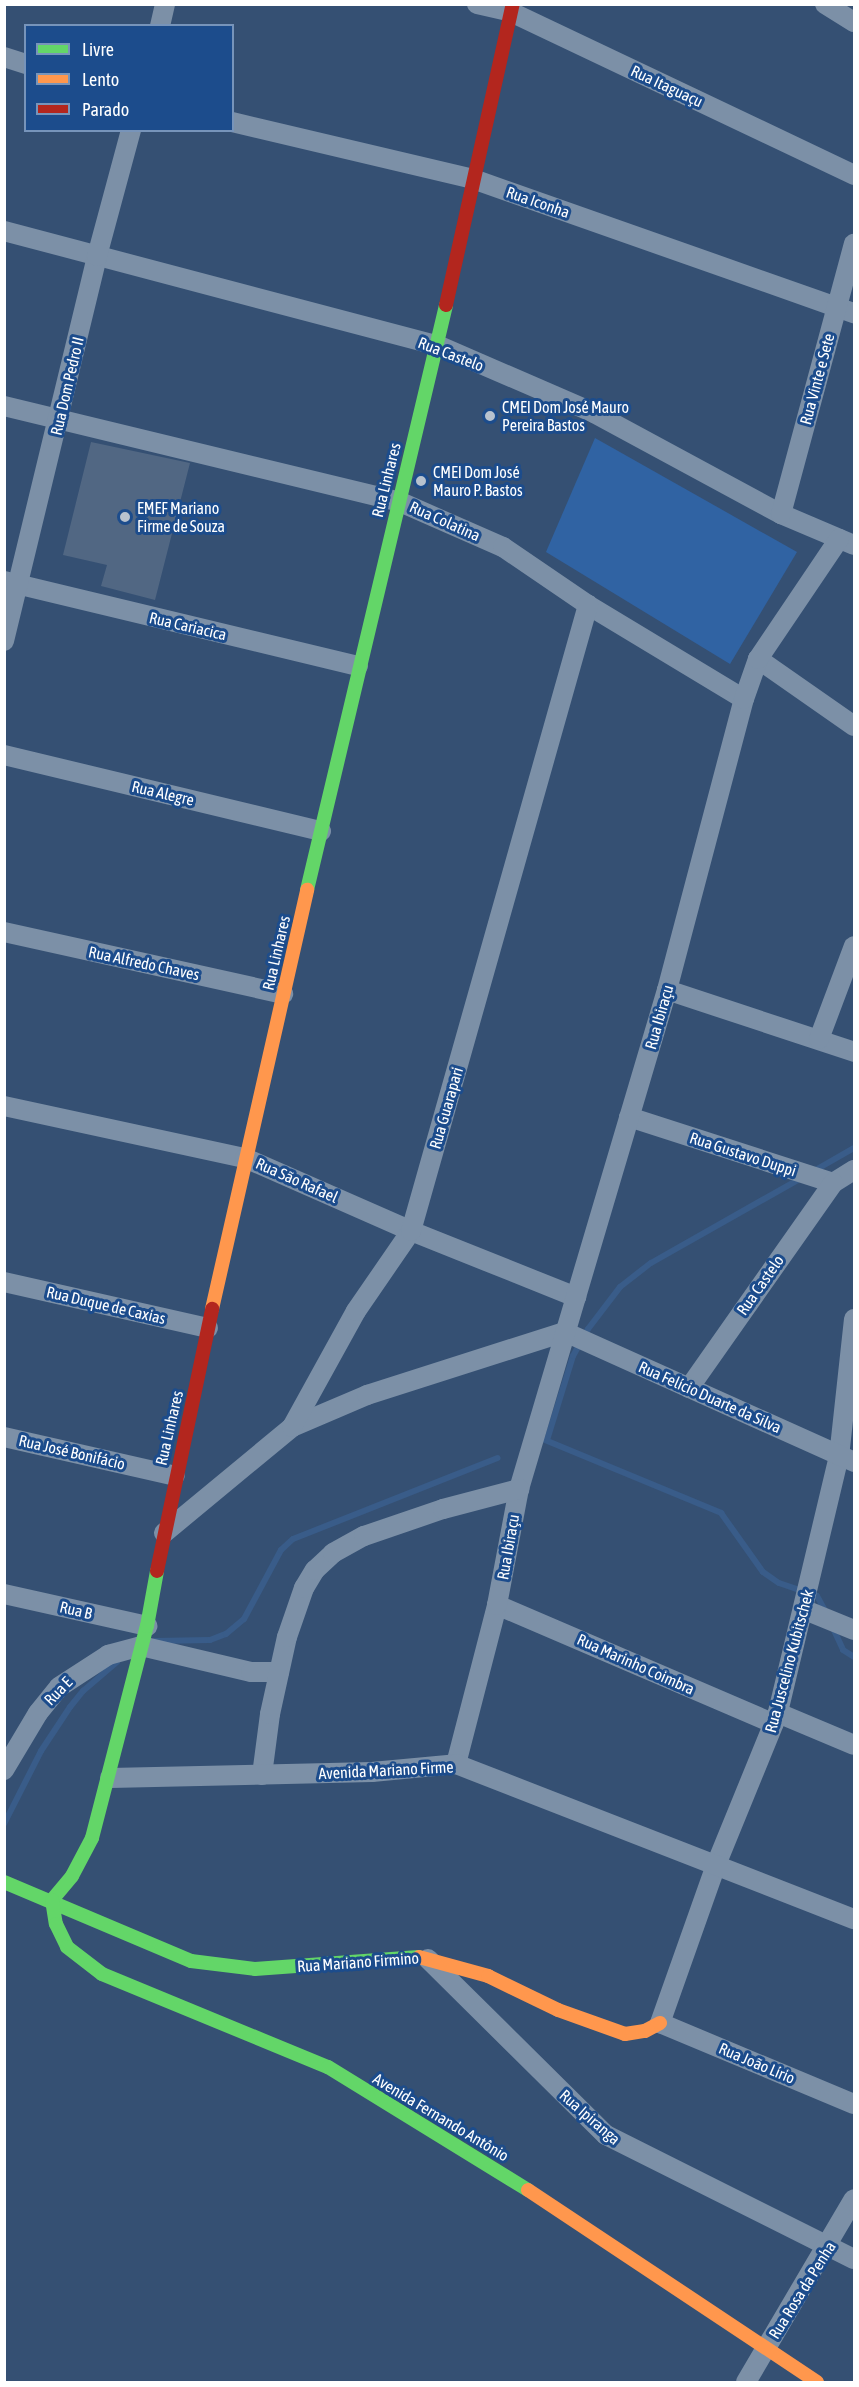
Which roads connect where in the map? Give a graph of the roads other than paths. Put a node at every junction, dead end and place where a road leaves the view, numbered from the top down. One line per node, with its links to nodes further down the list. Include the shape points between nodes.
1 (165, 4): 6 (street)
2 (477, 4): 4 (street, Rua Itaguaçu)
3 (825, 4): 5 (street)
4 (512, 8): 11 (street, Rua Itaguaçu); 12 (street, Rua Linhares)
5 (855, 22)
6 (160, 24)
7 (4, 57): 8 (street)
8 (24, 63)
9 (234, 122): 12 (street, Rua Iconha)
10 (130, 132): 15 (street, Rua Dom Pedro II)
11 (855, 176)
12 (473, 179): 16 (street, Rua Iconha); 17 (street, Rua Linhares)
13 (4, 231): 15 (street, Rua Castelo)
14 (855, 244): 16 (street, Rua Vinte e Sete)
15 (96, 256): 17 (street, Rua Castelo); 19 (street, Rua Dom Pedro II)
16 (846, 309): 21 (street, Rua Vinte e Sete)
17 (437, 345): 20 (street, Rua Linhares); 21 (street, Rua Castelo, via 594,413)
18 (4, 406): 19 (street, Rua Colatina)
19 (61, 418): 20 (street, Rua Colatina); 23 (street, Rua Dom Pedro II)
20 (398, 501): 24 (street, Rua Colatina, via 503,547); 27 (street, Rua Linhares)
21 (781, 514): 22 (street, Rua Castelo)
22 (847, 542): 26 (street)
23 (12, 583): 25 (street, Rua Dom Pedro II); 27 (street, Rua Cariacica)
24 (588, 605): 28 (street, Rua Colatina); 43 (street, Rua Guarapari)
25 (4, 641)
26 (758, 658): 28 (street); 29 (street)
27 (358, 666): 31 (street, Rua Linhares)
28 (744, 699): 34 (street, Rua Ibiraçu)
29 (855, 726)
30 (4, 755): 31 (street, Rua Alegre)
31 (321, 831): 35 (street, Rua Linhares)
32 (4, 932): 35 (street, Rua Alfredo Chaves)
33 (855, 946): 36 (street)
34 (667, 990): 36 (street); 39 (street, Rua Ibiraçu)
35 (283, 994): 40 (street, Rua Linhares)
36 (819, 1040): 37 (street)
37 (855, 1052)
38 (4, 1106): 40 (street, Rua São Rafael)
39 (629, 1117): 42 (street, Rua Gustavo Duppi); 45 (street, Rua Ibiraçu)
40 (245, 1158): 43 (street, Rua São Rafael); 47 (street, Rua Linhares)
41 (855, 1170): 42 (street)
42 (833, 1183): 49 (street, Rua Castelo)
43 (411, 1231): 45 (street, Rua São Rafael); 50 (street, Rua Guarapari, via 356,1311)
44 (4, 1282): 47 (street, Rua Duque de Caxias)
45 (576, 1297): 48 (street, Rua Ibiraçu)
46 (855, 1319): 52 (street, Rua Juscelino Kubitschek)
47 (208, 1328): 53 (street, Rua Linhares)
48 (565, 1332): 49 (street, Rua Felício Duarte da Silva); 50 (street, via 367,1395); 54 (street, Rua Ibiraçu)
49 (689, 1388): 52 (street, Rua Felício Duarte da Silva)
50 (292, 1428): 55 (street, Rua Guarapari)
51 (4, 1437): 53 (street, Rua José Bonifácio)
52 (847, 1459): 58 (street, Rua Juscelino Kubitschek)
53 (175, 1476): 55 (street, Rua Linhares)
54 (519, 1489): 57 (street, Rua Ibiraçu); 62 (street, via 442,1509 364,1536 333,1553 304,1588)
55 (165, 1533): 59 (street, Rua Linhares)
56 (4, 1594): 59 (street, Rua B)
57 (497, 1605): 63 (street, Rua Marinho Coimbra); 65 (street, Rua Ibiraçu)
58 (805, 1610): 60 (street); 63 (street, Rua Juscelino Kubitschek)
59 (147, 1626): 61 (street, Rua Linhares)
60 (855, 1630)
61 (141, 1646): 62 (street, via 213,1665); 66 (street, Rua E, via 108,1655 59,1687 38,1713); 68 (street, Rua Linhares)
62 (279, 1672): 67 (street)
63 (776, 1718): 64 (street, Rua Marinho Coimbra); 69 (street, Rua Juscelino Kubitschek)
64 (855, 1745)
65 (456, 1764): 67 (street, Avenida Mariano Firme); 69 (street, Avenida Mariano Firme)
66 (4, 1770)
67 (262, 1775): 68 (street, Avenida Mariano Firme)
68 (110, 1778): 71 (street, Rua Linhares, via 92,1838 72,1876)
69 (716, 1865): 72 (street); 74 (street, Rua Juscelino Kubitschek)
70 (4, 1881): 71 (street, Rua Mariano Firmino)
71 (52, 1900): 73 (street, Rua Mariano Firmino, via 191,1961 255,1969); 79 (street, Avenida Fernando Antônio, via 56,1924 67,1947 102,1974 328,2067 513,2180)
72 (855, 1919)
73 (426, 1957): 74 (street, Rua Mariano Firmino, via 488,1976 558,2010 625,2034 645,2031); 77 (street, Rua Ipiranga, via 606,2135)
74 (660, 2022): 75 (street, Rua João Lírio)
75 (855, 2104)
76 (855, 2199): 77 (street, Rua Rosa da Penha)
77 (830, 2244): 78 (street, Rua Ipiranga); 79 (street, Rua Rosa da Penha)
78 (855, 2259)
79 (765, 2348): 80 (street, Rua Rosa da Penha); 81 (street, Avenida Fernando Antônio)
80 (746, 2382)
81 (817, 2382)

